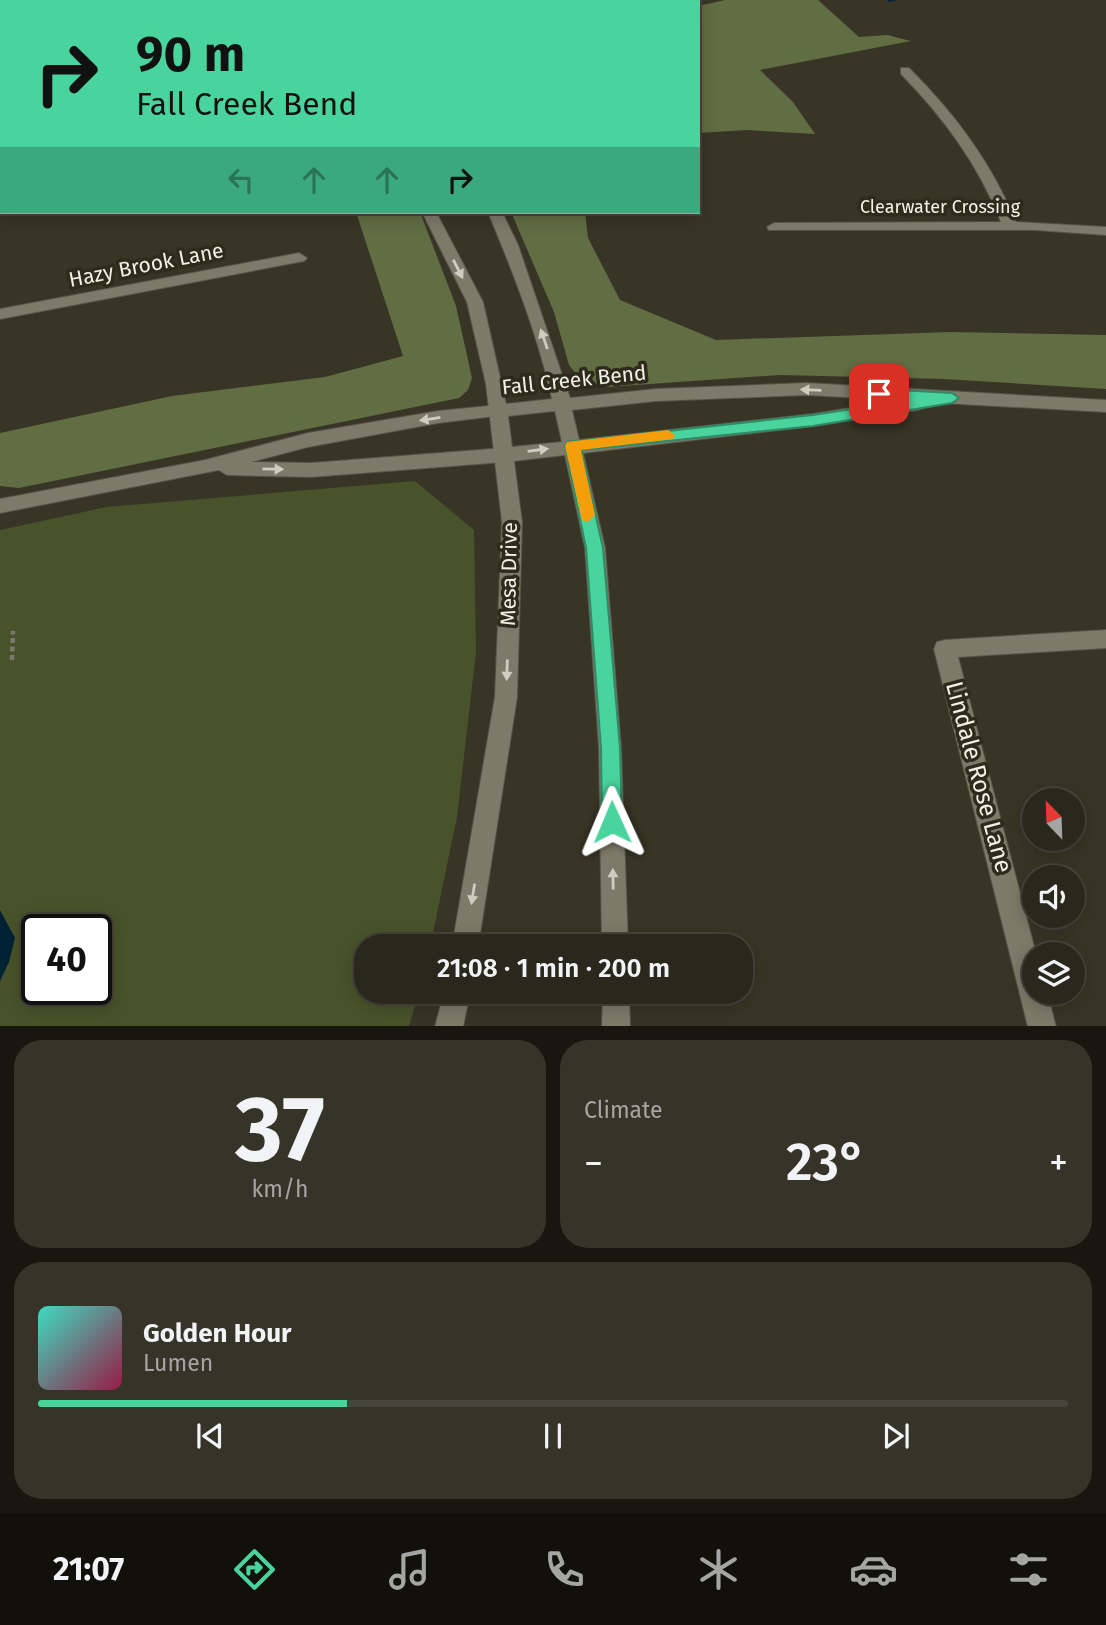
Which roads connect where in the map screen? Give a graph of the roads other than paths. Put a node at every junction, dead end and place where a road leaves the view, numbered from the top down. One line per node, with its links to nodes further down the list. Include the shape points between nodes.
1 (905, 71): 4 (street, via 957,125 997,190)
2 (430, 214): 12 (street, Mesa Drive, one-way to 12, via 475,302)
3 (496, 214): 10 (street, one-way to 3, via 511,245)
4 (1010, 226): 5 (street, Clearwater Crossing); 6 (street, Clearwater Crossing)
5 (774, 227)
6 (1106, 231)
7 (299, 258): 8 (street, Hazy Brook Lane)
8 (0, 314)
9 (952, 398): 10 (street, Fall Creek Bend, one-way to 10, via 806,389); 11 (street, Fall Creek Bend); 13 (street, Fall Creek Bend, via 813,421)
10 (564, 404): 12 (street, Fall Creek Bend); 13 (street)
11 (1106, 406)
12 (498, 411): 14 (street, Mesa Drive); 15 (street, Fall Creek Bend, one-way to 15, via 308,440)
13 (572, 446): 14 (street, Fall Creek Bend, one-way to 13); 19 (street, one-way to 13, via 610,748 595,548)
14 (503, 455): 15 (street, Fall Creek Bend, one-way to 14, via 311,470); 18 (street, Mesa Drive, one-way to 18, via 512,522 506,696)
15 (205, 467): 16 (street, Fall Creek Bend)
16 (0, 506)
17 (1106, 639): 24 (street, Lindale Rose Lane, via 945,649)
18 (467, 934)
19 (615, 934)
20 (454, 1004): 22 (street)
21 (616, 1004): 23 (street)
22 (449, 1026)
23 (616, 1026)
24 (1042, 1026)

